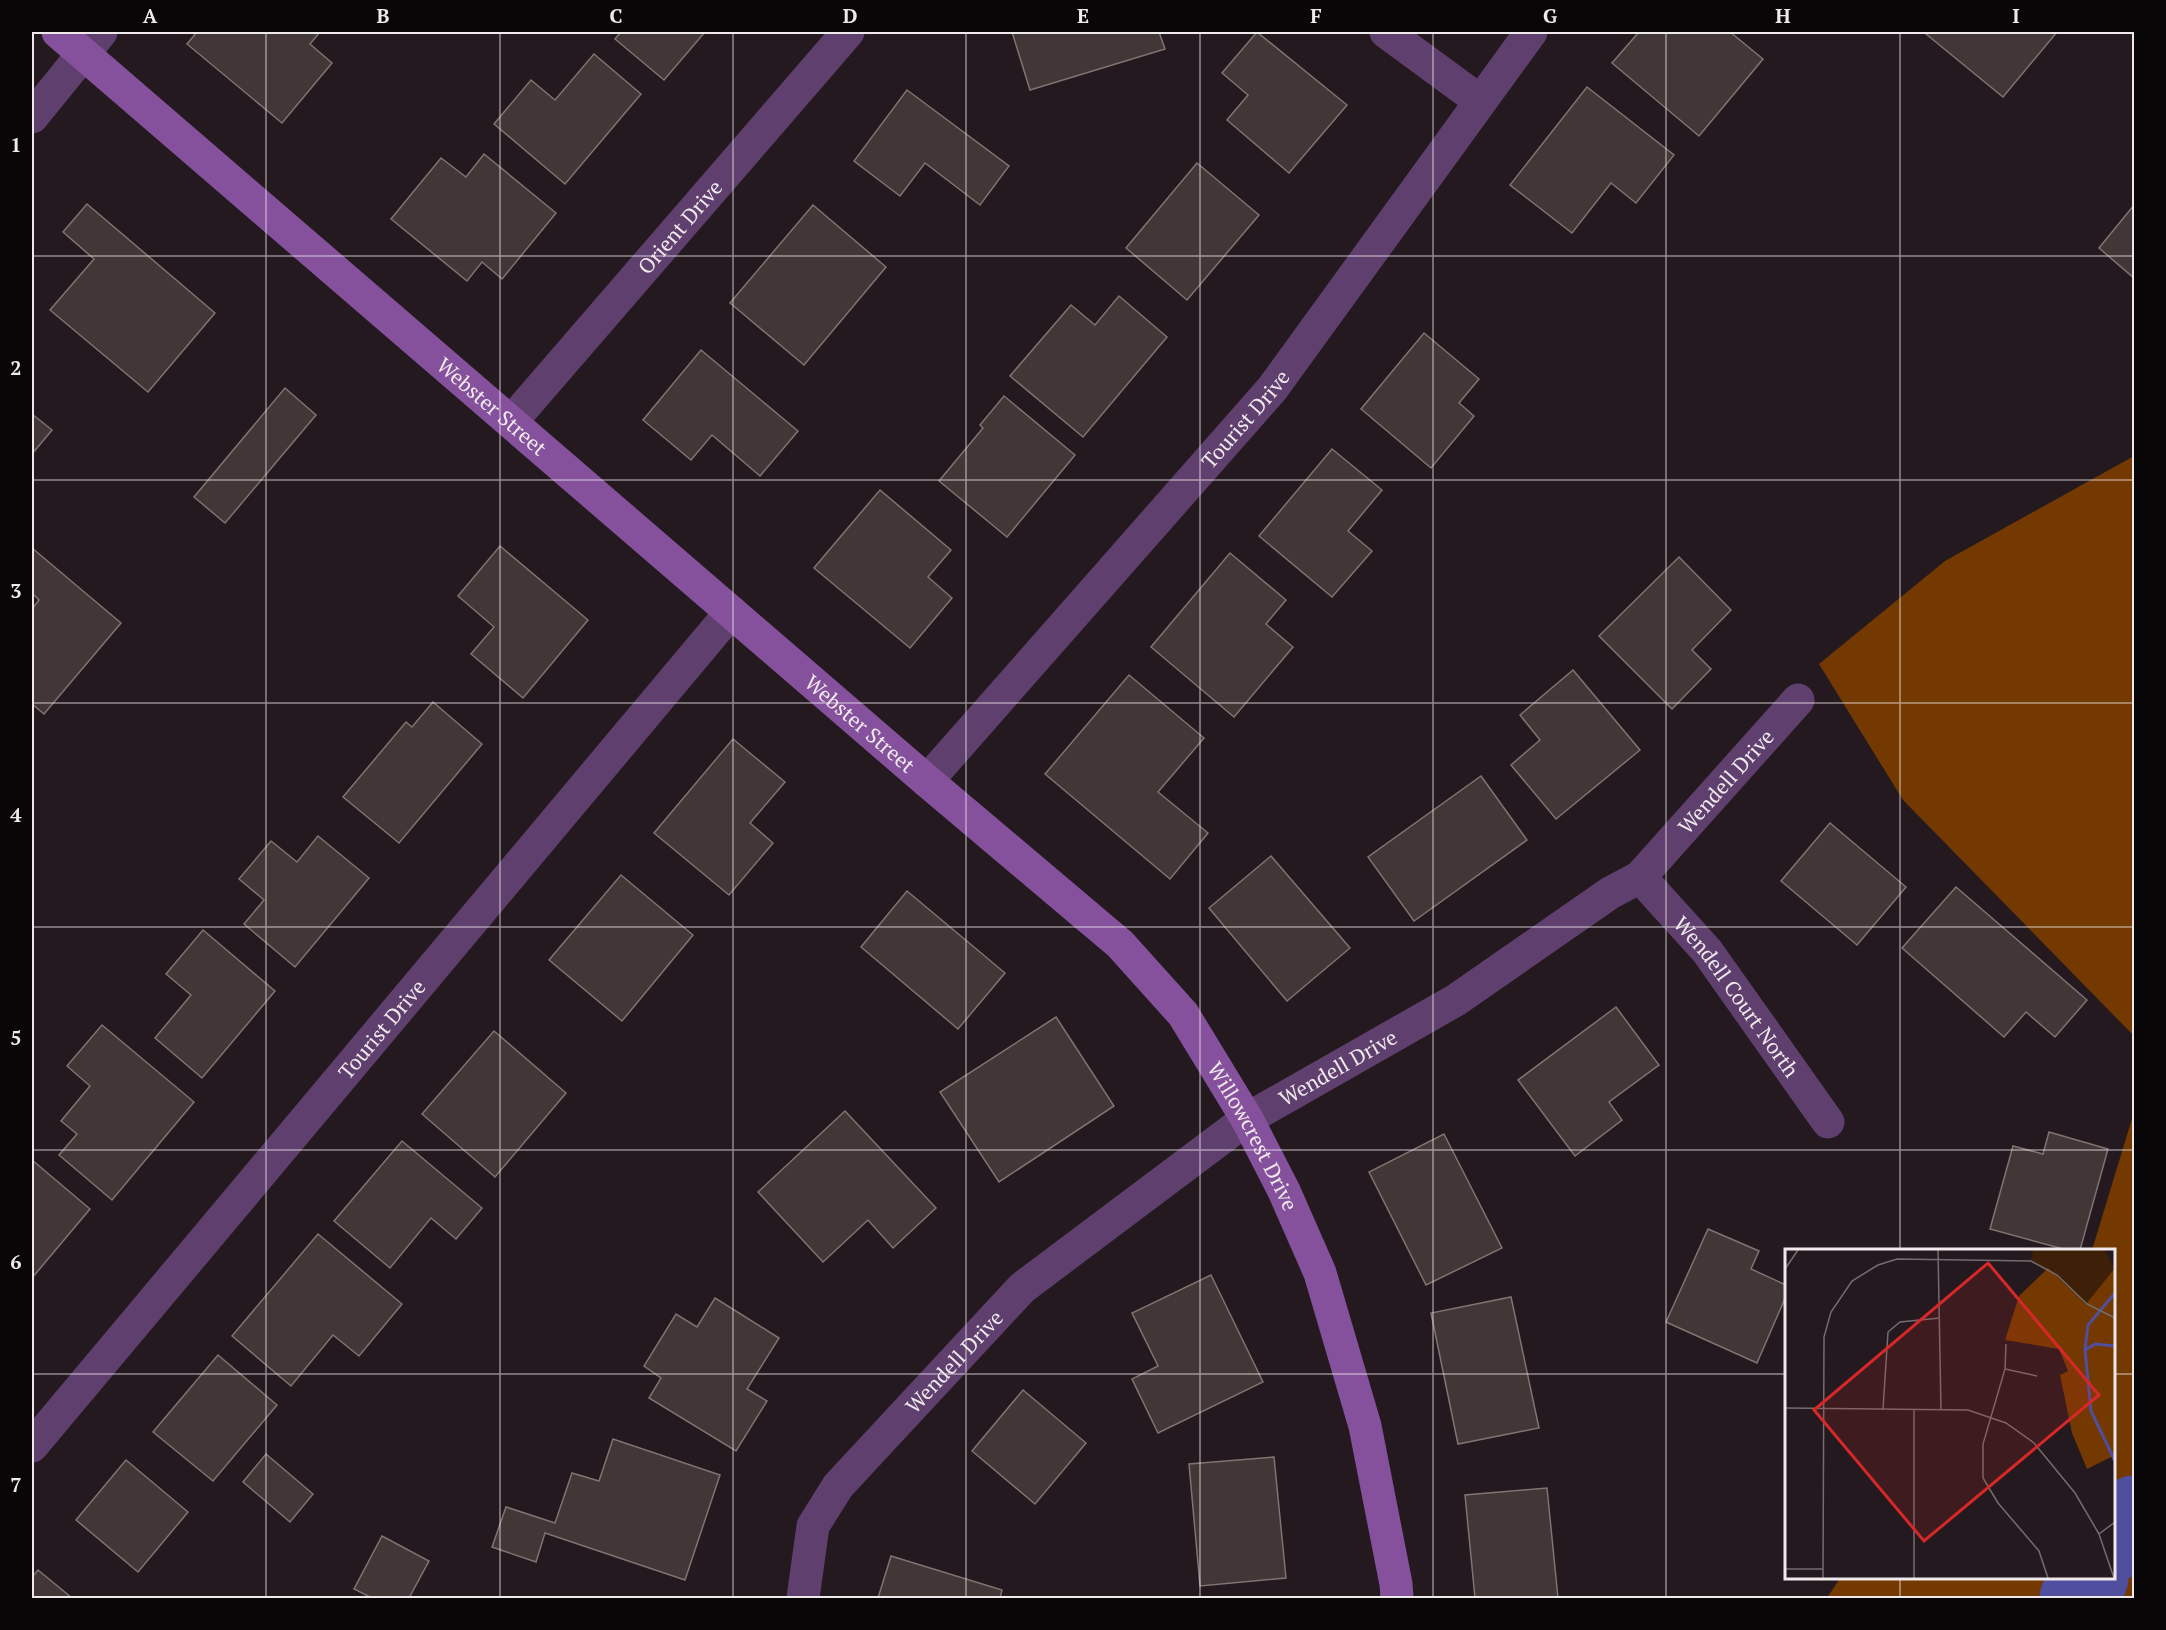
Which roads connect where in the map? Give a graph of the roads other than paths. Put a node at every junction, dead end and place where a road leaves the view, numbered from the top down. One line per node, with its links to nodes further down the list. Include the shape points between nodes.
1 (58, 32): 5 (street, Webster Street)
2 (848, 32): 8 (street, Orient Drive)
3 (1386, 32): 6 (street)
4 (1532, 32): 6 (street, Tourist Drive)
5 (92, 42): 7 (street); 8 (street, Webster Street)
6 (1480, 101): 11 (street, Tourist Drive, via 1272,389)
7 (32, 117)
8 (511, 422): 9 (street, Webster Street)
9 (731, 612): 11 (street, Webster Street); 15 (street, Tourist Drive)
10 (1798, 700): 12 (street, Wendell Drive)
11 (927, 781): 13 (street, Willowcrest Drive, via 1120,944 1183,1014)
12 (1640, 878): 13 (street, Wendell Drive, via 1610,893 1456,1000); 14 (street, Wendell Court North, via 1707,951)
13 (1246, 1119): 16 (street, Wendell Drive, via 1022,1288 838,1486 813,1526); 17 (street, Willowcrest Drive, via 1284,1191 1320,1273 1365,1426)
14 (1828, 1122)
15 (32, 1446)
16 (803, 1599)
17 (1396, 1599)

